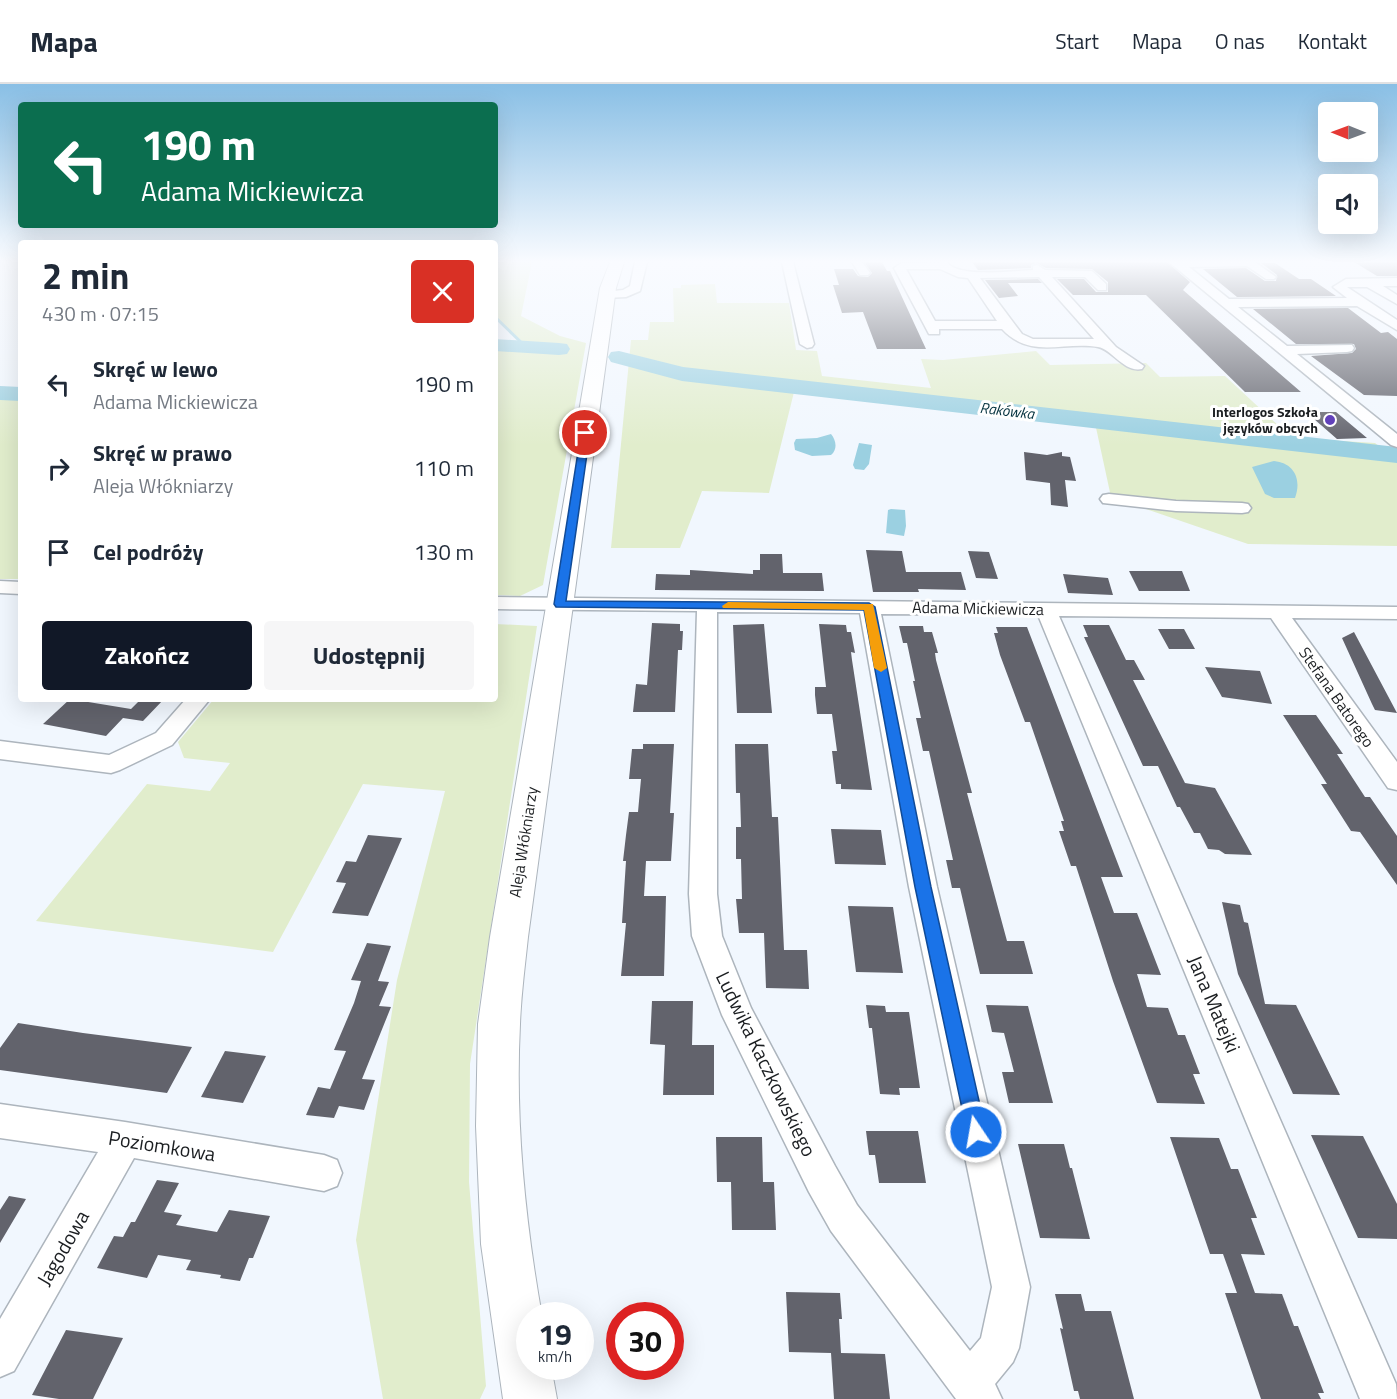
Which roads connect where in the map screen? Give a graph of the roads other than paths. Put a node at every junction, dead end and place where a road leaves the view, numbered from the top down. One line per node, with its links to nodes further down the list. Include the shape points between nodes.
1 (603, 323): 18 (main road, Aleja Włókniarzy)
2 (802, 323): 8 (street)
3 (930, 323): 6 (street, via 932,328)
4 (1087, 323): 7 (street)
5 (1250, 323): 10 (street)
6 (1006, 325): 7 (street, via 1017,337 1031,343)
7 (1104, 343): 11 (street)
8 (807, 344)
9 (1347, 348): 10 (street)
10 (1282, 350): 12 (street)
11 (1137, 366)
12 (1397, 442)
13 (1108, 499): 14 (street)
14 (1242, 508)
15 (0, 587): 16 (street)
16 (18, 588)
17 (498, 603): 18 (street, Adama Mickiewicza)
18 (560, 604): 19 (street, Adama Mickiewicza); 32 (main road, Aleja Włókniarzy, via 499,1024 498,1126 505,1244)
19 (707, 605): 20 (street, Adama Mickiewicza); 31 (street, Ludwika Kaczkowskiego, via 703,885 707,936 738,1015 844,1218)
20 (869, 607): 21 (street, Adama Mickiewicza); 31 (street, via 923,887 1011,1287 999,1348)
21 (1046, 609): 22 (street, Adama Mickiewicza); 33 (street, Jana Matejki)
22 (1277, 612): 23 (street, Adama Mickiewicza); 26 (street, Stefana Batorego)
23 (1397, 613)
24 (196, 702): 25 (street, via 164,739 111,764)
25 (0, 750)
26 (1397, 781)
27 (0, 1121): 28 (street, Poziomkowa)
28 (125, 1139): 29 (street, Poziomkowa); 30 (street, Jagodowa)
29 (324, 1173)
30 (0, 1357)
31 (975, 1391)
32 (528, 1398)
33 (1381, 1399)

